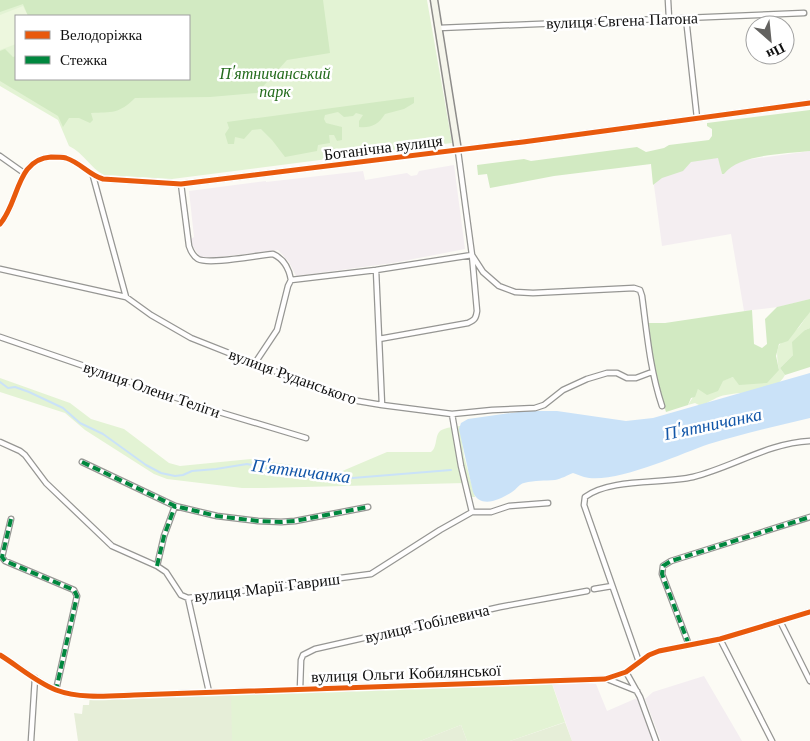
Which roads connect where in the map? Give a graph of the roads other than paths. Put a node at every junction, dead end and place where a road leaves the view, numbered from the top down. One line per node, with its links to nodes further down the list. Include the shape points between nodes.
1 (434, 0): 6 (street)
2 (668, 0): 4 (street)
3 (804, 13): 5 (street, вулиця Євгена Патона)
4 (669, 18): 5 (street, вулиця Євгена Патона); 6 (street, вулиця Євгена Патона)
5 (686, 18): 8 (street)
6 (439, 28): 9 (street)
7 (810, 103): 8 (street, Ботанічна вулиця)
8 (697, 118): 9 (street, Ботанічна вулиця)
9 (458, 151): 13 (street, Ботанічна вулиця); 15 (street)
10 (0, 156): 11 (street)
11 (24, 173): 12 (street, Ботанічна вулиця, via 33,163 57,157 75,162); 14 (street)
12 (93, 176): 13 (street, Ботанічна вулиця); 19 (street)
13 (181, 184): 18 (street, via 189,246 196,258 209,261 273,254 287,264)
14 (0, 224)
15 (472, 255): 17 (street); 21 (street, via 477,311 473,321); 23 (street, via 498,286 515,292 640,290)
16 (0, 269): 19 (street, вулиця Руданського)
17 (376, 270): 18 (street); 21 (street)
18 (291, 280): 22 (street, via 277,330)
19 (126, 297): 22 (street, вулиця Руданського, via 191,338)
20 (0, 337): 27 (street, вулиця Олени Теліги, via 209,409)
21 (379, 339): 24 (street)
22 (255, 363): 24 (street, вулиця Руданського, via 330,393)
23 (652, 372): 25 (street); 26 (street, вулиця Руданського, via 636,378 607,373 563,390 535,408)
24 (382, 405): 26 (street, вулиця Руданського)
25 (662, 406)
26 (452, 414): 34 (street)
27 (306, 438)
28 (810, 441): 38 (street, via 779,446 693,477 650,480 591,492 585,497 584,506)
29 (0, 442): 37 (street, вулиця Марії Гавриш, via 20,450 46,483 112,546)
30 (82, 462): 32 (street)
31 (548, 503): 34 (street, вулиця Марії Гавриш)
32 (175, 506): 33 (street, via 217,516 281,522); 37 (street)
33 (368, 507)
34 (472, 512): 41 (street, вулиця Марії Гавриш, via 371,574)
35 (810, 517): 45 (street, via 663,566 662,574)
36 (11, 519): 53 (street, via 2,557 5,561 74,590 77,596)
37 (157, 566): 41 (street, вулиця Марії Гавриш, via 166,572 182,596)
38 (612, 586): 39 (street); 47 (street)
39 (594, 590)
40 (587, 591): 52 (street, вулиця Тобілевича, via 500,607 308,651 302,655)
41 (188, 598): 55 (street)
42 (810, 612): 43 (street, вулиця Ольги Кобилянської)
43 (780, 621): 44 (street, вулиця Ольги Кобилянської); 51 (street)
44 (720, 639): 45 (street, вулиця Ольги Кобилянської); 58 (street)
45 (689, 645): 47 (street, вулиця Ольги Кобилянської, via 659,650)
46 (0, 654): 49 (street, вулиця Ольги Кобилянської)
47 (639, 662): 48 (street, вулиця Ольги Кобилянської)
48 (626, 672): 50 (street, вулиця Ольги Кобилянської); 54 (street)
49 (35, 678): 53 (street, вулиця Ольги Кобилянської); 56 (street)
50 (605, 679): 52 (street, вулиця Ольги Кобилянської); 54 (street)
51 (810, 681)
52 (300, 689): 55 (street, вулиця Ольги Кобилянської)
53 (56, 690): 55 (street, вулиця Ольги Кобилянської, via 88,695)
54 (638, 691): 57 (street)
55 (209, 692)
56 (31, 741)
57 (656, 741)
58 (772, 741)

